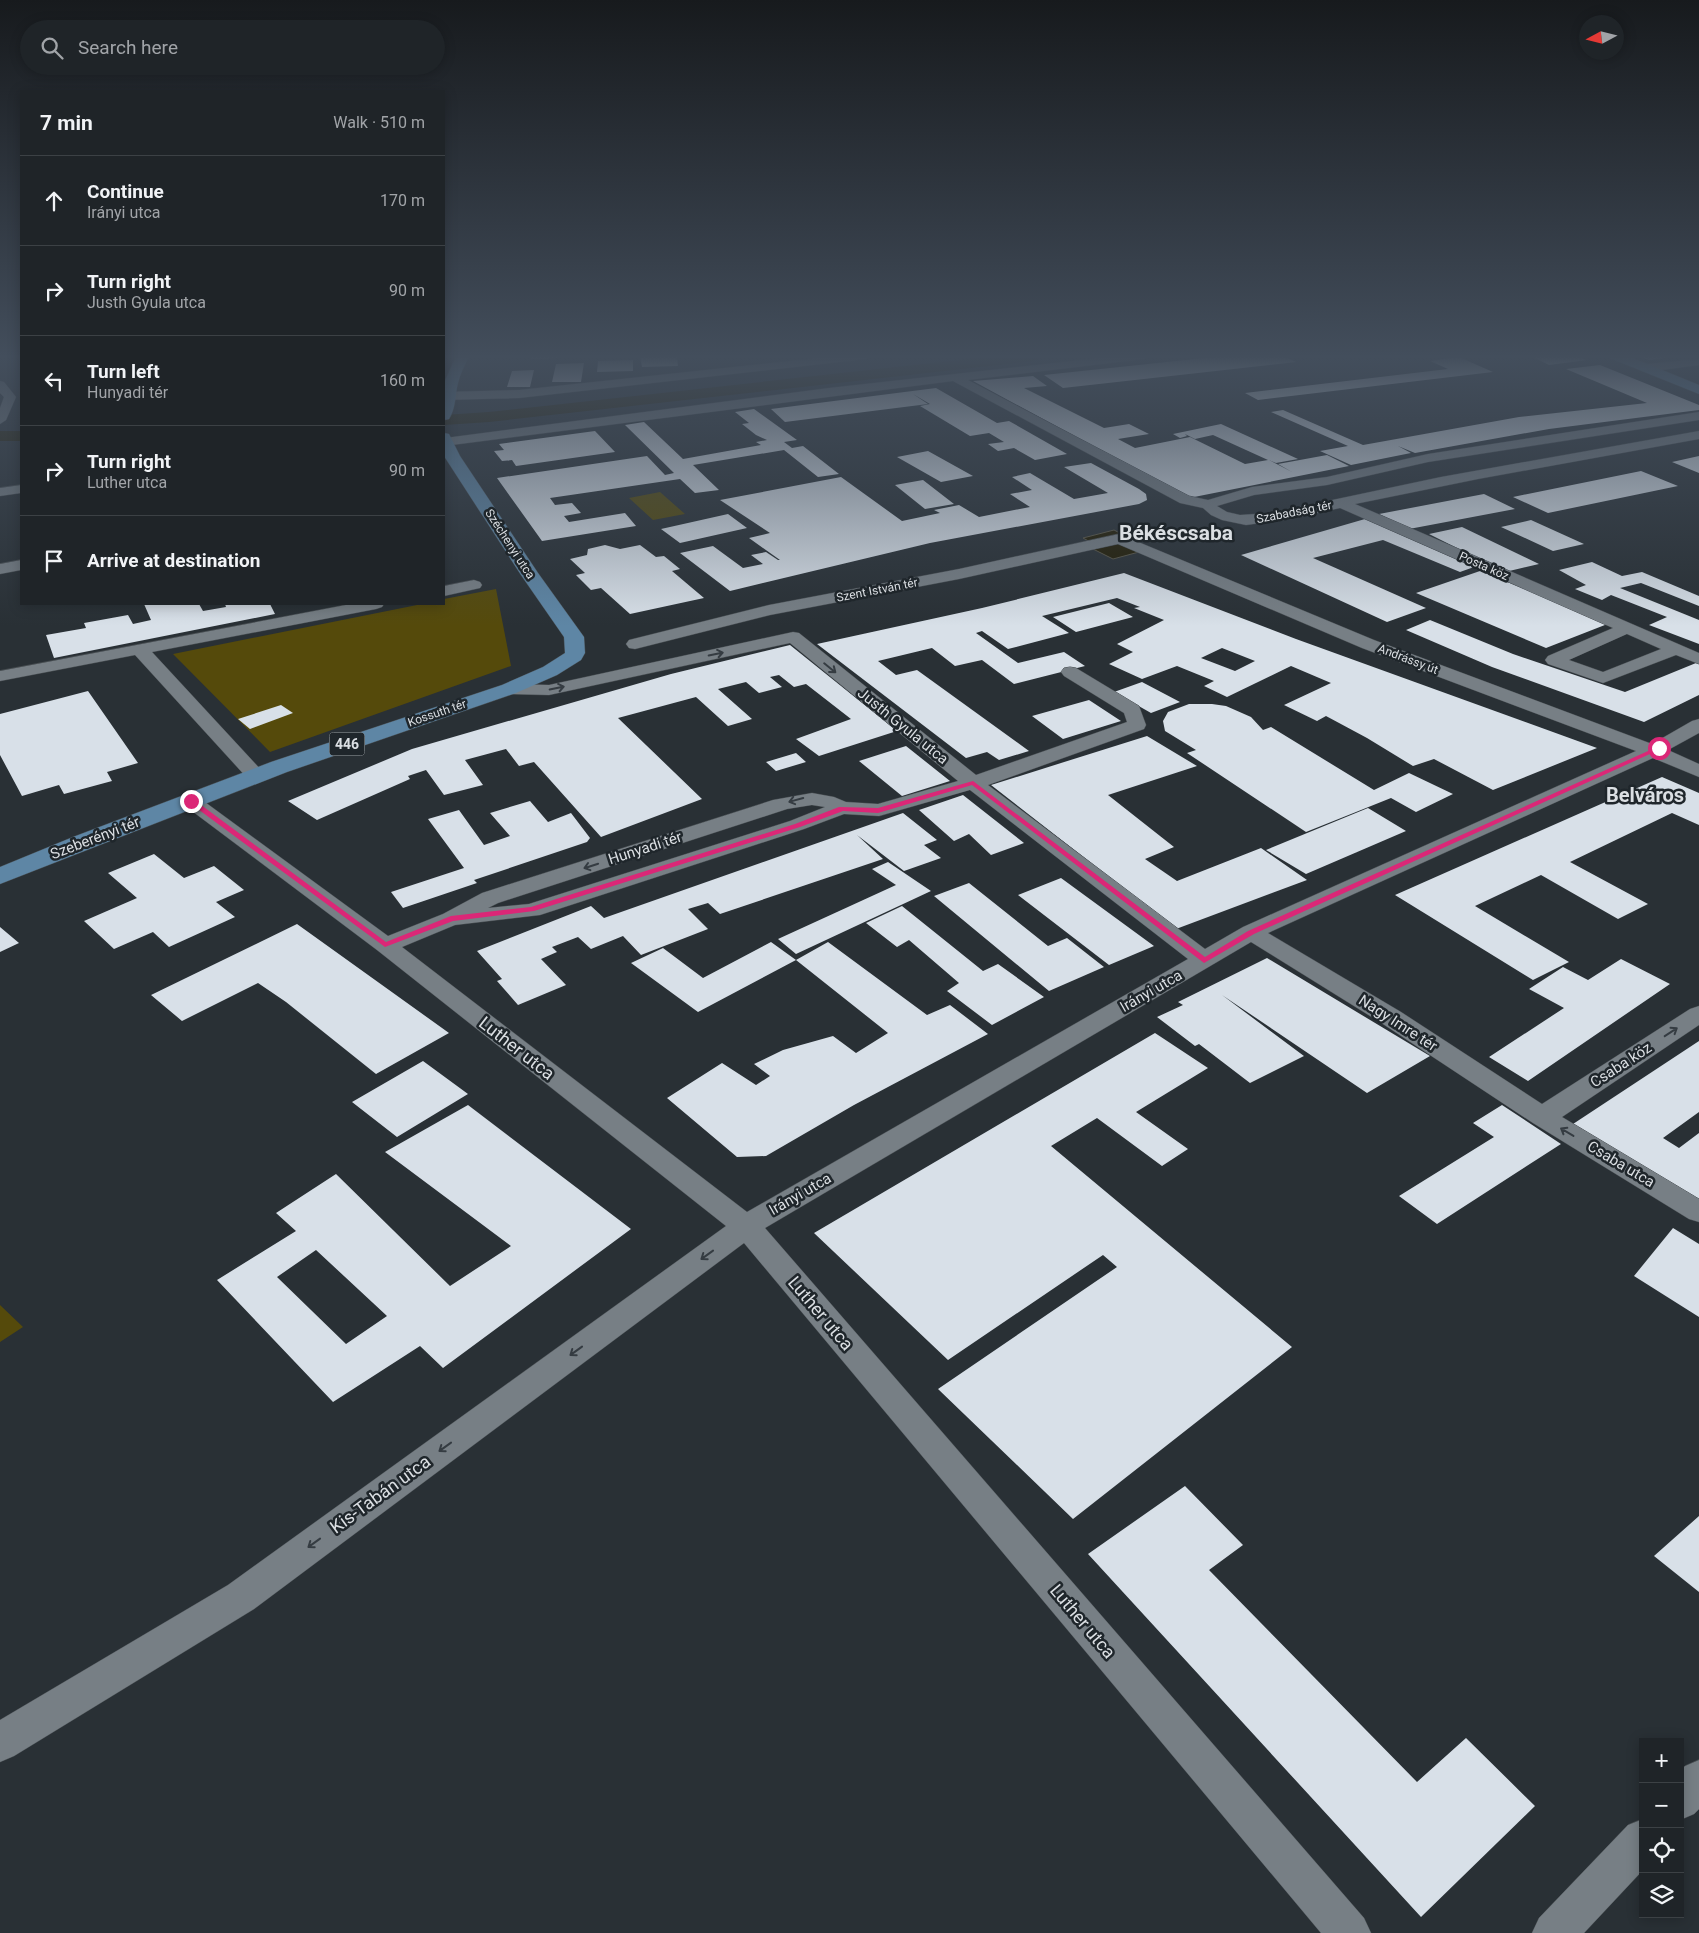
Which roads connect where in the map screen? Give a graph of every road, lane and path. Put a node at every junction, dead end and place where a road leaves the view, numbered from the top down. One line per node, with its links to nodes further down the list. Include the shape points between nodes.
1 (448, 446): 15 (main road, Széchenyi utca / 446)
2 (1084, 446): 8 (street, via 1185,500)
3 (1501, 446): 8 (street, Szabadság tér, via 1428,458 1327,481 1252,491)
4 (1637, 446): 7 (street, Szabadság tér)
5 (20, 489): 6 (street)
6 (0, 492)
7 (1341, 503): 8 (street, Szabadság tér, via 1250,520 1226,517 1211,510); 16 (street, Posta köz)
8 (1208, 504)
9 (1119, 539): 17 (street, Szent István tér, via 768,610); 25 (street, Andrássy út, via 1368,644)
10 (20, 565): 11 (street)
11 (0, 569)
12 (474, 585): 13 (street)
13 (445, 591)
14 (371, 605): 18 (street)
15 (561, 618): 23 (main road, Kossuth tér / 446, via 574,637 574,656 550,671)
16 (1627, 628): 19 (street, Posta köz); 19 (street, via 1554,660 1603,678)
17 (635, 644)
18 (139, 649): 22 (street); 27 (street)
19 (1676, 649): 20 (street, Posta köz)
20 (1699, 658)
21 (1070, 672): 28 (street, Hunyadi tér, via 1132,710 1137,725)
22 (0, 676)
23 (509, 689): 27 (main road, Kossuth tér / 446); 28 (street, Justh Gyula utca, one-way to 28, via 548,690 793,637)
24 (1699, 725): 25 (street, Irányi utca)
25 (1654, 752): 26 (street, Andrássy út); 31 (street, Irányi utca)
26 (1699, 771)
27 (256, 776): 29 (main road, Kossuth tér / 446)
28 (973, 783): 32 (street, Hunyadi tér, via 878,810 842,808 532,910 451,918); 33 (street, Justh Gyula utca)
29 (191, 801): 30 (main road, Szeberényi tér / 446); 32 (street, Luther utca)
30 (0, 876)
31 (1251, 932): 33 (street, Irányi utca); 35 (street, Nagy Imre tér, via 1392,1018)
32 (385, 945): 37 (street, Luther utca)
33 (1204, 960): 37 (street, Irányi utca)
34 (1699, 1014): 35 (street, Csaba köz, one-way to 34)
35 (1542, 1117): 36 (street, Csaba utca, one-way to 35)
36 (1699, 1212)
37 (746, 1226): 38 (street, Kis-Tabán utca, one-way to 38, via 240,1597); 42 (street, Luther utca)
38 (0, 1742)
39 (1699, 1780): 40 (street)
40 (1684, 1796)
41 (1639, 1844): 43 (street)
42 (1349, 1933)
43 (1554, 1933)

